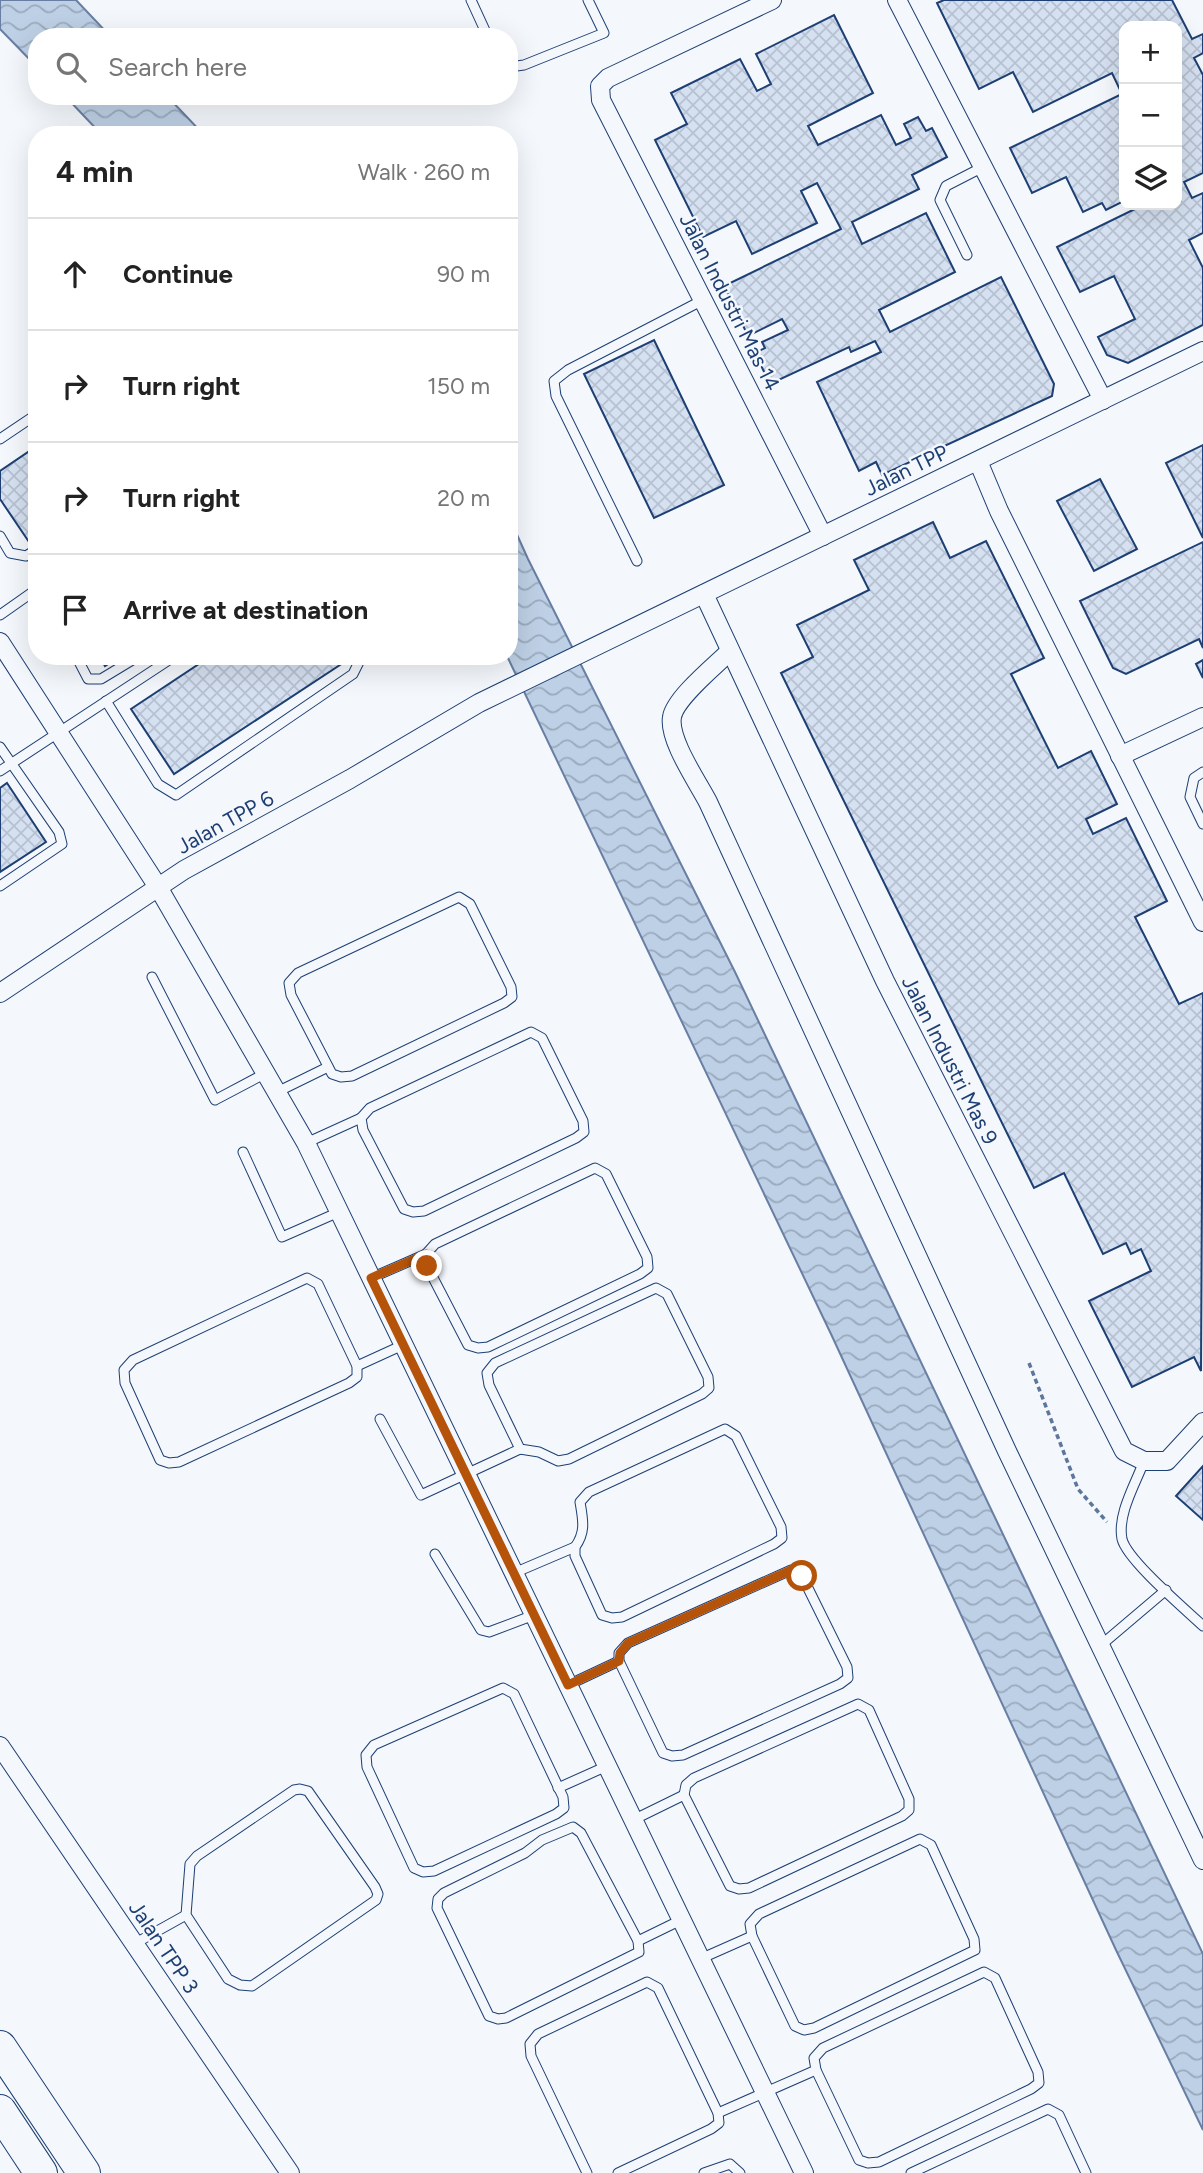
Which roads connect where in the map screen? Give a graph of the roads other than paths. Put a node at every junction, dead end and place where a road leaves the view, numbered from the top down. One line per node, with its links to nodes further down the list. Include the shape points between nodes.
1 (471, 0): 5 (lane)
2 (588, 0): 6 (lane, via 604,33)
3 (772, 0): 9 (street, Jalan Industri Mas 14, via 608,78 600,86 601,100)
4 (897, 0): 7 (street)
5 (484, 28)
6 (518, 66)
7 (983, 167): 8 (lane, via 946,186 940,200); 11 (street)
8 (967, 256)
9 (703, 300): 16 (street, Jalan Industri Mas 14); 18 (lane, via 554,381 556,396)
10 (1203, 351): 11 (street, Jalan TPP)
11 (1103, 400): 14 (street, Jalan TPP)
12 (28, 420): 13 (lane)
13 (0, 439)
14 (978, 461): 16 (street, Jalan TPP); 33 (street)
15 (0, 536): 17 (lane, via 10,553)
16 (823, 536): 19 (street, Jalan TPP)
17 (28, 555)
18 (637, 561)
19 (704, 594): 22 (street, Jalan TPP); 24 (street, Jalan Industri Mas 9)
20 (28, 595): 21 (lane)
21 (0, 615)
22 (629, 631): 39 (street, Jalan TPP 6, via 479,704)
23 (0, 642): 31 (street)
24 (730, 650): 57 (street, Jalan Industri Mas 9, via 885,981 1034,1278 1124,1451); 65 (street, via 681,700 672,715 672,733)
25 (81, 665): 26 (lane, via 89,679 101,679)
26 (124, 665)
27 (161, 665): 29 (lane)
28 (358, 665): 29 (lane, via 353,674 176,795 158,783)
29 (106, 701): 31 (lane)
30 (1203, 717): 33 (street)
31 (59, 734): 34 (lane); 39 (street)
32 (0, 747): 34 (lane)
33 (1120, 756): 40 (street)
34 (11, 764): 35 (lane); 38 (lane, via 59,832 62,844)
35 (0, 771)
36 (1203, 772): 37 (lane, via 1194,778 1191,797)
37 (1203, 824)
38 (0, 886)
39 (158, 887): 42 (street, Jalan TPP 6); 44 (street)
40 (1203, 922)
41 (152, 976): 44 (lane, via 215,1100)
42 (0, 993)
43 (328, 1067): 43 (lane, via 332,1074 352,1076 512,997 470,904 459,897 298,973 289,983); 45 (lane)
44 (266, 1073): 45 (street)
45 (277, 1092): 47 (street)
46 (361, 1118): 46 (lane, via 370,1108 531,1032 542,1038 583,1121 584,1132 424,1211 413,1212 404,1209); 47 (lane)
47 (306, 1143): 49 (street)
48 (243, 1152): 49 (lane, via 282,1237)
49 (339, 1212): 51 (street)
50 (426, 1254): 50 (lane, via 427,1266 464,1338 478,1348 648,1268 648,1258 606,1174 595,1168 435,1244); 51 (lane)
51 (371, 1278): 52 (street)
52 (403, 1345): 53 (lane); 58 (street)
53 (357, 1366): 53 (lane, via 318,1284 307,1278 132,1360 124,1370 125,1383 160,1460 169,1463 180,1462 349,1383 357,1377)
54 (380, 1419): 58 (lane, via 421,1495)
55 (1203, 1422): 57 (street, via 1167,1461)
56 (520, 1449): 56 (lane, via 558,1461 569,1459 709,1388 708,1377 667,1294 656,1288 495,1363 487,1373 489,1385); 58 (lane)
57 (1144, 1461): 62 (lane, via 1123,1516 1122,1539 1133,1558)
58 (467, 1475): 61 (street)
59 (575, 1546): 59 (lane, via 584,1526 580,1502 589,1492 725,1429 736,1436 781,1527 782,1538 612,1618 598,1608); 61 (lane)
60 (435, 1554): 63 (lane, via 481,1630 489,1632)
61 (514, 1573): 63 (street)
62 (1166, 1590): 64 (lane); 65 (lane)
63 (534, 1615): 67 (street)
64 (1203, 1626)
65 (1100, 1646): 73 (street)
66 (619, 1661): 66 (lane, via 628,1643 791,1570 802,1576 847,1667 848,1678 695,1750 672,1756 663,1753); 67 (lane)
67 (568, 1685): 69 (street)
68 (0, 1746): 78 (street, Jalan TPP 3)
69 (607, 1766): 70 (lane); 72 (street)
70 (558, 1788): 70 (lane, via 564,1808 556,1814 423,1872 414,1868 367,1768 366,1755 374,1745 503,1688 514,1694)
71 (684, 1795): 71 (lane, via 694,1778 858,1704 869,1710 909,1799 909,1810 739,1889 730,1886); 72 (lane)
72 (633, 1820): 75 (street)
73 (1203, 1860)
74 (186, 1915): 74 (lane, via 228,1979 251,1986 376,1900 378,1894 308,1791 300,1788 197,1856 190,1864); 78 (lane)
75 (681, 1920): 77 (lane); 79 (street)
76 (752, 1936): 76 (lane, via 750,1924 759,1914 920,1839 931,1845 975,1950 804,2029 794,2026); 79 (lane)
77 (638, 1941): 77 (lane, via 581,1833 573,1827 438,1899 437,1908 489,2016 498,2019 633,1956 639,1952)
78 (134, 1944): 87 (street, Jalan TPP 3)
79 (700, 1959): 82 (street)
80 (0, 2047): 86 (highway)
81 (816, 2070): 81 (lane, via 814,2058 823,2048 984,1972 995,1978 1038,2072 1038,2083 879,2162 868,2163 859,2160); 82 (lane)
82 (765, 2091): 84 (lane); 92 (street)
83 (0, 2111): 85 (highway)
84 (718, 2113): 88 (lane, via 658,1988 647,1982 634,1987 538,2034 530,2044 531,2056); 89 (lane, via 719,2123 711,2129)
85 (41, 2173)
86 (84, 2173)
87 (290, 2173)
88 (587, 2173)
89 (618, 2173)
90 (704, 2173): 91 (lane, via 730,2164)
91 (740, 2173)
92 (804, 2173)
93 (911, 2173): 94 (lane, via 1048,2109 1059,2115)
94 (1086, 2173)

